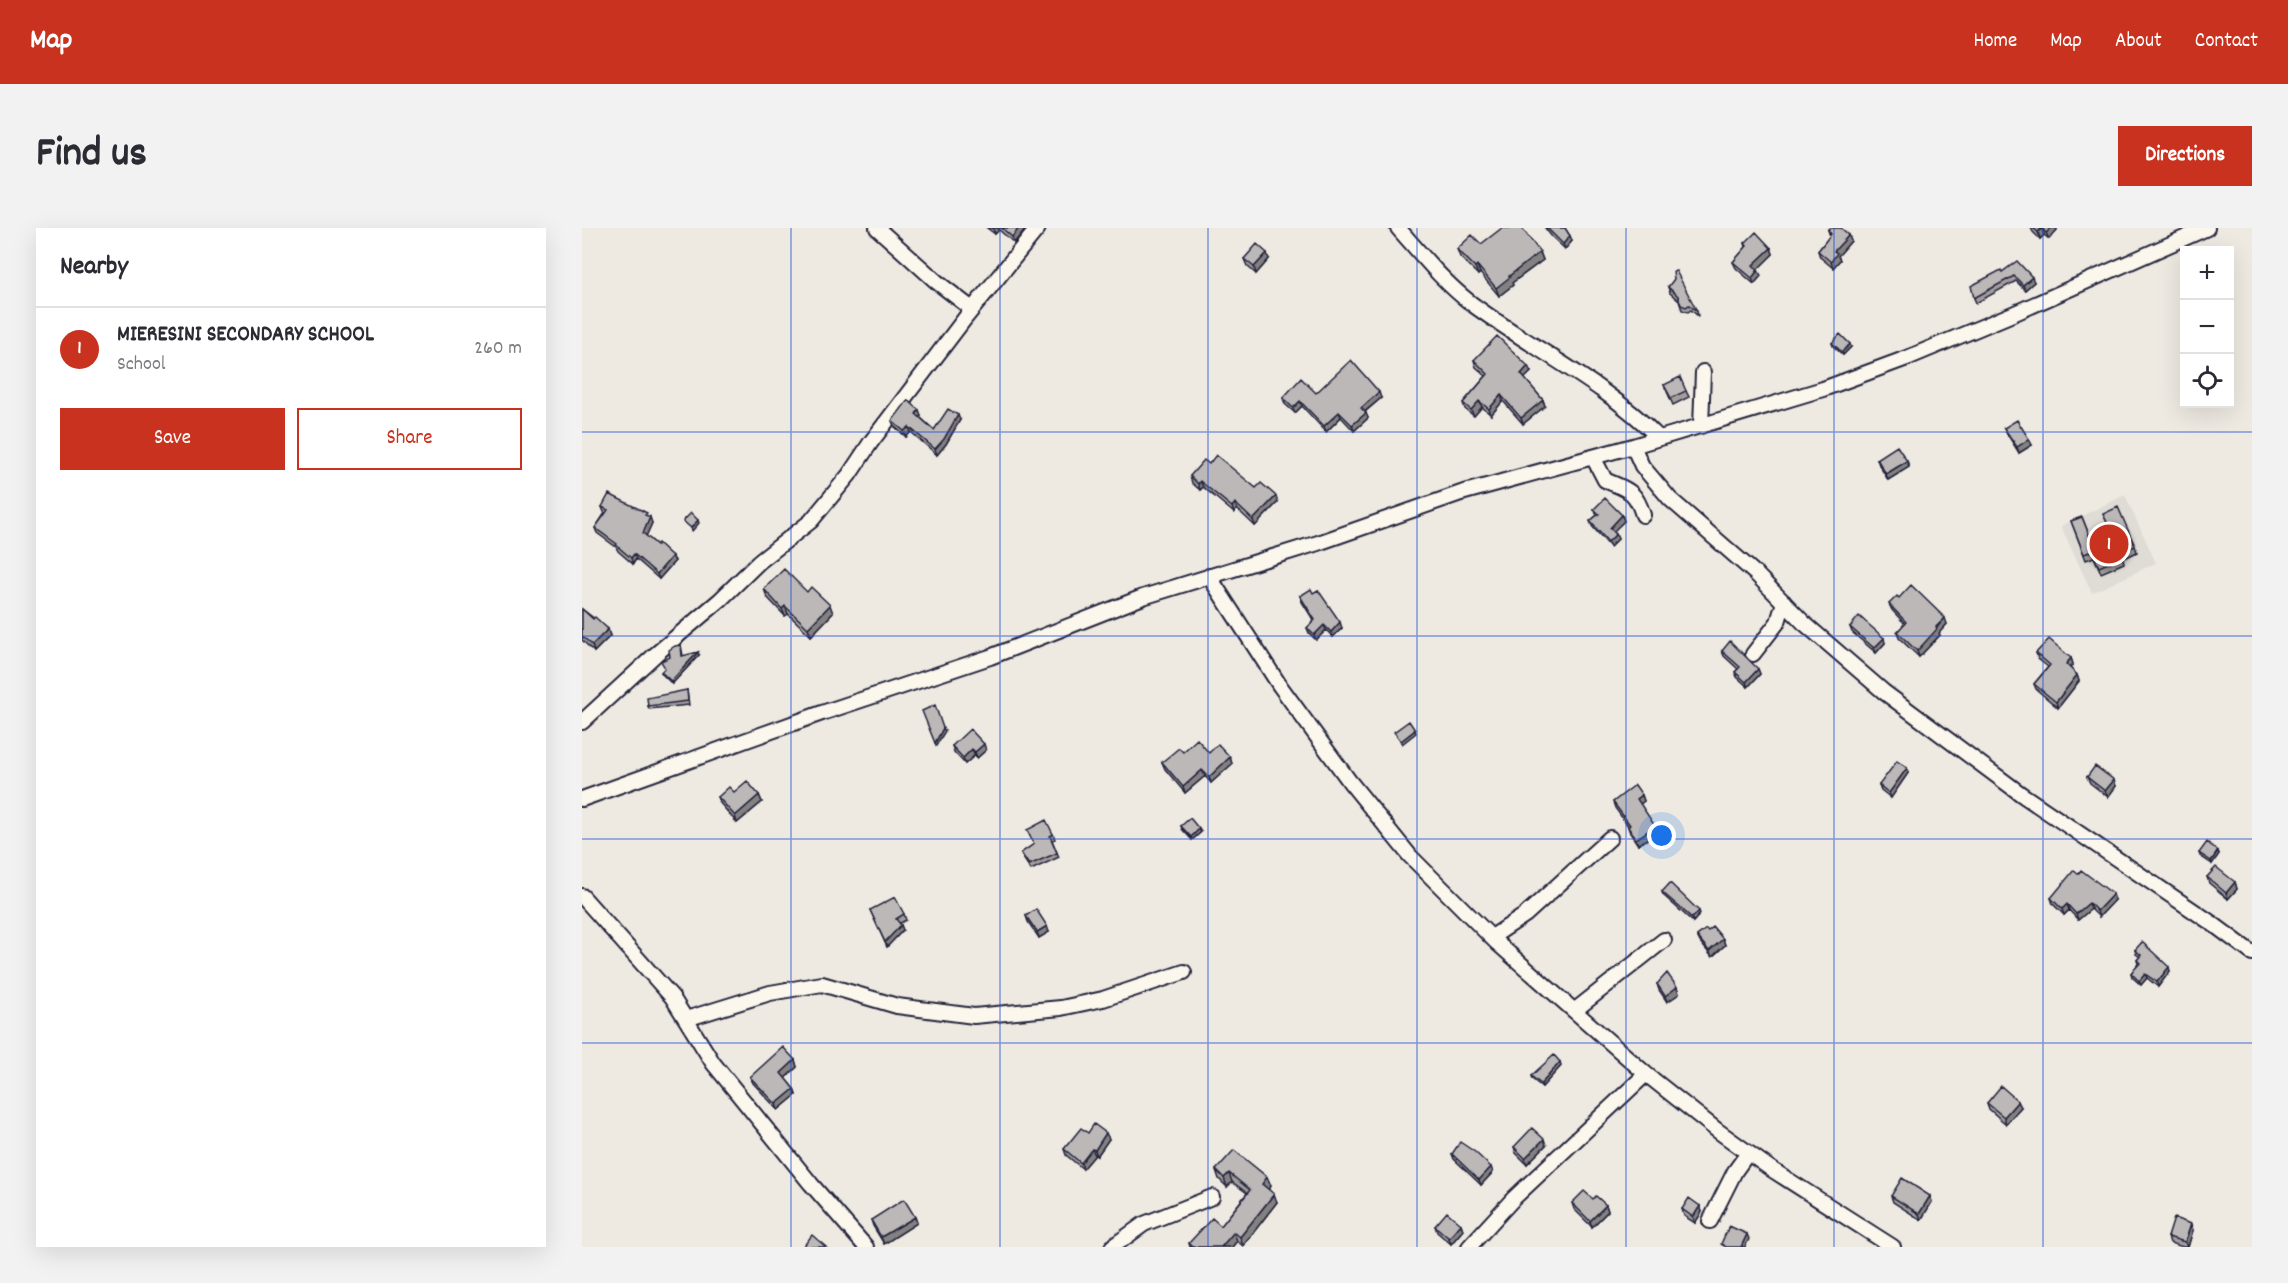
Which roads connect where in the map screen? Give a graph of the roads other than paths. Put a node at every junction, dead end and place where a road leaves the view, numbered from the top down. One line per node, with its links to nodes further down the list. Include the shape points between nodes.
1 (877, 228): 6 (street)
2 (1038, 228): 6 (street)
3 (1398, 228): 9 (street, via 1472,304 1621,403)
4 (2207, 228): 5 (street)
5 (2184, 232): 8 (street, via 2015,313 1906,358)
6 (972, 309): 16 (street, via 811,521 759,562)
7 (1703, 372): 8 (street)
8 (1701, 426): 9 (street)
9 (1659, 438): 10 (street)
10 (1633, 446): 11 (street); 14 (street, via 1642,466 1670,499)
11 (1593, 457): 12 (street, via 1605,480 1626,488 1637,498); 13 (street, via 1461,493)
12 (1643, 515)
13 (1209, 576): 17 (street); 20 (street, via 1275,678 1350,782 1410,855)
14 (1784, 602): 15 (street, via 1778,622); 22 (street, via 1884,692 2021,794)
15 (1753, 654)
16 (582, 722)
17 (582, 799)
18 (1610, 838): 20 (street, via 1525,915)
19 (582, 896): 25 (street, via 661,984)
20 (1492, 937): 24 (street)
21 (1664, 940): 24 (street)
22 (2252, 953)
23 (1184, 972): 25 (street, via 1061,1008 974,1016 897,1006 822,984 770,993)
24 (1574, 1011): 26 (street)
25 (686, 1019): 30 (street, via 712,1063)
26 (1646, 1074): 27 (street); 32 (street, via 1514,1198)
27 (1748, 1154): 29 (street); 33 (street)
28 (1212, 1197): 31 (street, via 1144,1224)
29 (1710, 1221)
30 (866, 1247)
31 (1112, 1247)
32 (1469, 1247)
33 (1893, 1247)

